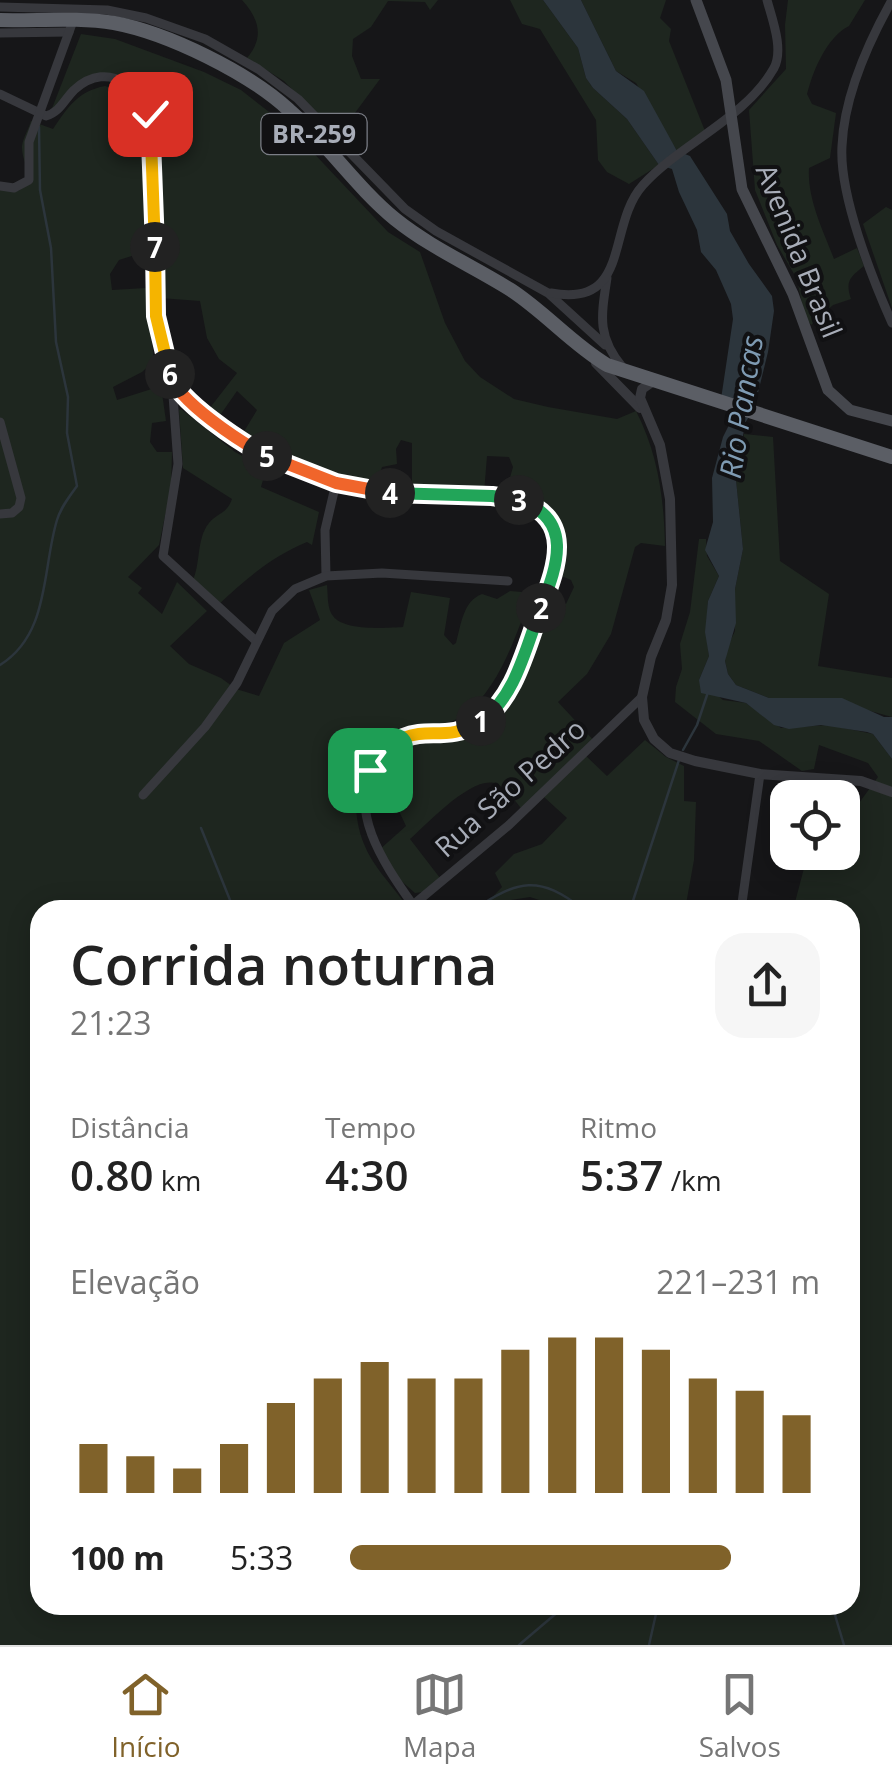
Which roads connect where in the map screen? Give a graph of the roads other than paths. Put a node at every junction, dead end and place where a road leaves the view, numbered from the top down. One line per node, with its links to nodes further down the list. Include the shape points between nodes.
1 (696, 0): 9 (main road, Avenida Brasil)
2 (767, 0): 9 (street, via 778,57)
3 (892, 0): 14 (street, via 854,86 842,146 854,216)
4 (0, 7): 13 (street, via 108,10 205,39 298,99 404,209)
5 (0, 20): 6 (highway, BR-259)
6 (71, 26): 7 (street); 10 (street); 16 (highway, BR-259, via 111,22 137,28 248,78 289,110 392,216 514,292)
7 (0, 33)
8 (0, 94): 10 (street)
9 (732, 114): 12 (street, via 643,184); 21 (main road, Avenida Brasil, via 742,189 793,294 828,390 850,410)
10 (40, 115): 11 (street, via 29,142 29,180); 18 (street, via 50,116 76,88 106,78 122,80 143,99 152,130 156,316)
11 (0, 186)
12 (607, 278): 13 (street, via 582,295); 15 (street)
13 (548, 293): 15 (street)
14 (892, 323)
15 (605, 345): 17 (street)
16 (582, 350): 17 (highway, BR-259); 20 (street)
17 (628, 374): 19 (highway, BR-259)
18 (172, 382): 24 (street, via 239,441); 28 (street, via 178,464 164,556)
19 (652, 382): 20 (street, via 640,394); 23 (highway, BR-259)
20 (647, 417): 29 (street, via 666,466 672,586)
21 (892, 420)
22 (0, 422): 25 (street, via 20,498 12,514)
23 (892, 455)
24 (336, 483): 26 (street, via 324,530); 33 (street, via 518,500 543,514 559,550 511,686 490,714 472,727 395,740 370,770 365,789 372,839)
25 (0, 514)
26 (326, 576): 27 (street); 28 (street, via 295,589 272,610)
27 (508, 582)
28 (256, 641): 32 (street, via 237,683 205,727)
29 (642, 698): 30 (street, via 644,720 670,752); 34 (street, Rua São Pedro)
30 (760, 774): 31 (street, via 861,780); 35 (street)
31 (892, 792)
32 (143, 795)
33 (406, 900)
34 (418, 900)
35 (742, 900)

